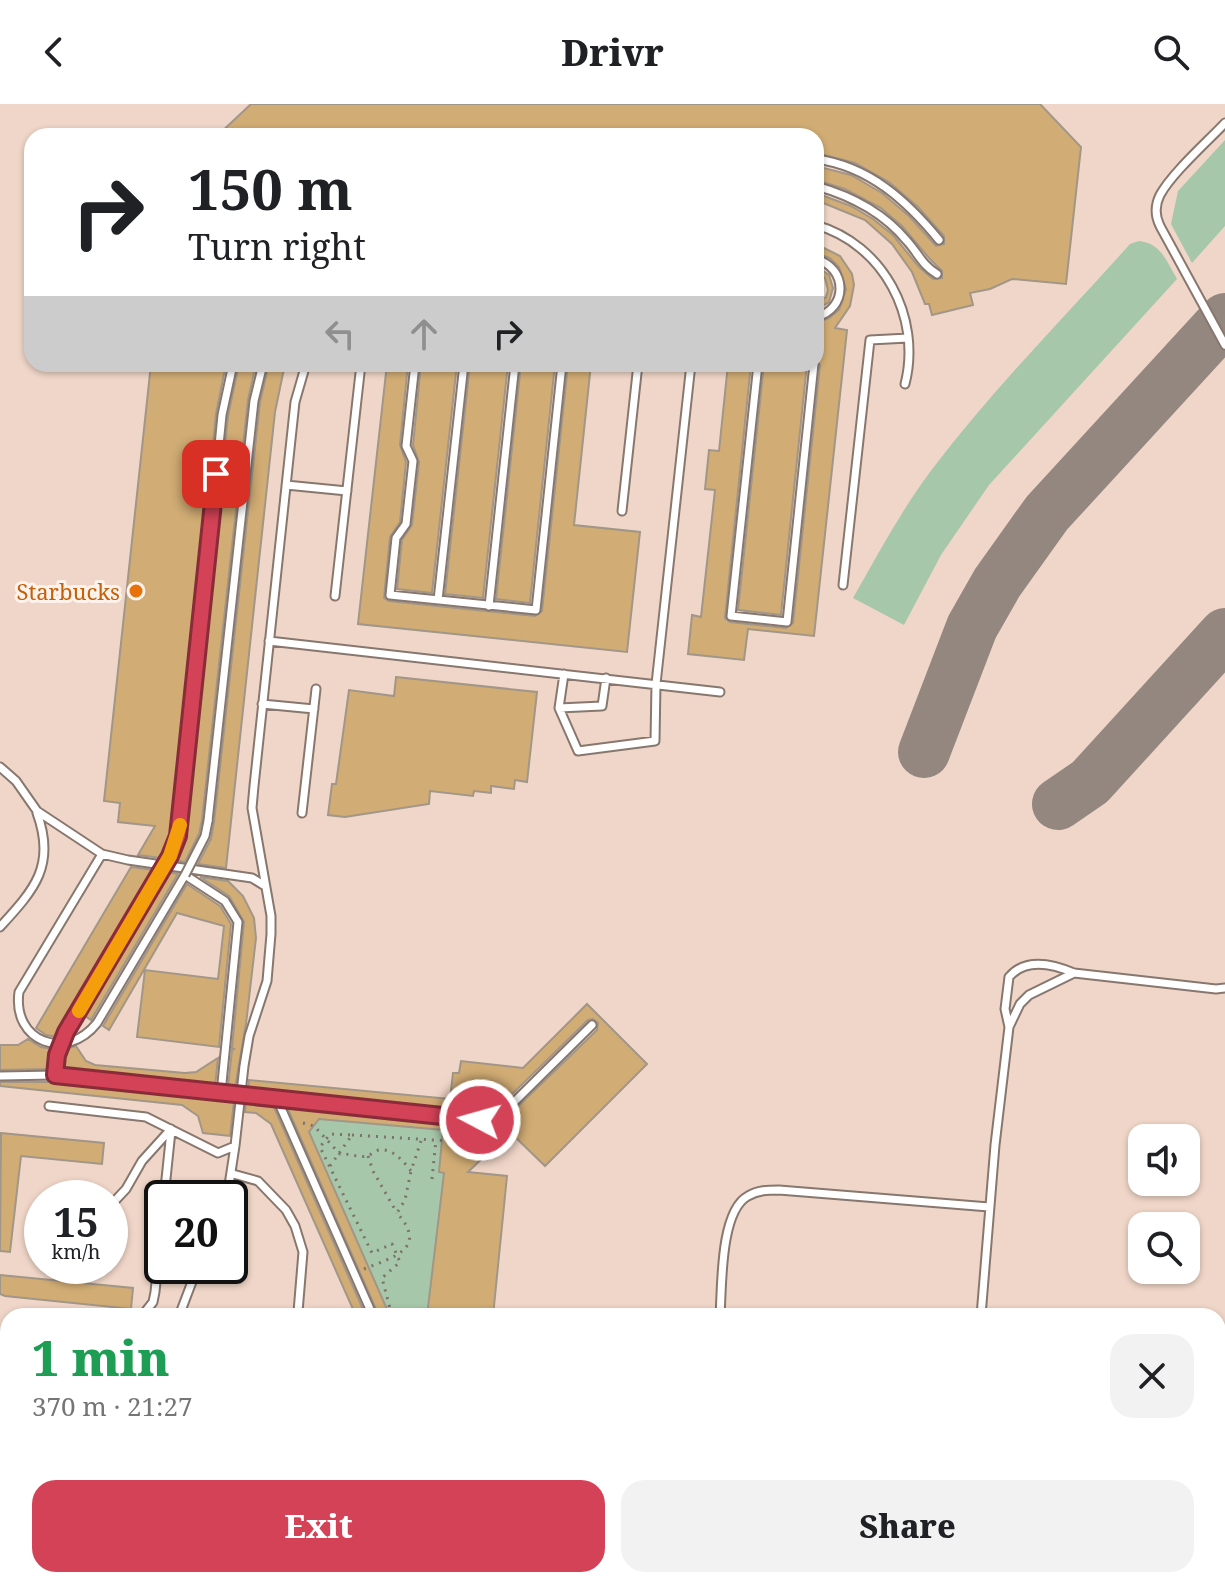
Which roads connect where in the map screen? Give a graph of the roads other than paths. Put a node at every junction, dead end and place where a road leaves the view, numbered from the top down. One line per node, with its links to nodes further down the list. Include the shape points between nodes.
1 (1225, 123): 10 (lane, via 1164,189 1156,214)
2 (824, 161): 5 (lane, via 889,188)
3 (824, 189): 7 (lane, via 869,207)
4 (824, 228): 9 (lane, via 861,247 881,268 898,299)
5 (939, 240)
6 (824, 263): 8 (lane, via 837,273 841,289 832,310)
7 (937, 274)
8 (824, 314)
9 (908, 338): 23 (lane, via 911,364); 27 (lane, via 870,340)
10 (1225, 345)
11 (231, 372): 51 (lane, bridge, via 222,415 182,818 170,856 66,1032)
12 (261, 372): 44 (lane, bridge, via 208,821)
13 (304, 372): 24 (lane)
14 (360, 372): 25 (lane)
15 (414, 372): 29 (lane, via 406,446 413,461 390,595)
16 (463, 372): 29 (lane)
17 (514, 372): 30 (lane)
18 (561, 372): 30 (lane, via 536,610)
19 (637, 372): 26 (lane)
20 (690, 372): 34 (lane)
21 (757, 372): 22 (lane, via 731,616 787,622)
22 (813, 372)
23 (905, 384)
24 (286, 485): 25 (lane); 31 (lane)
25 (347, 491): 28 (lane)
26 (622, 511)
27 (843, 585)
28 (335, 596)
29 (438, 600): 30 (lane)
30 (489, 606)
31 (269, 641): 32 (lane); 37 (lane)
32 (564, 674): 33 (lane); 38 (lane)
33 (606, 678): 34 (lane); 38 (lane, via 602,706)
34 (656, 684): 36 (lane); 38 (lane, via 655,741 578,751)
35 (316, 689): 39 (lane)
36 (720, 692)
37 (262, 704): 39 (lane); 45 (lane, via 252,808)
38 (559, 708)
39 (314, 709): 42 (lane)
40 (0, 767): 41 (lane)
41 (37, 811): 43 (lane); 46 (lane, via 45,835 44,860 27,894)
42 (302, 813)
43 (102, 854): 44 (lane, via 18,1001 27,1028 45,1042 74,1043 97,1023); 45 (lane, via 252,878)
44 (185, 875): 53 (lane, via 225,901 238,922)
45 (265, 886): 57 (lane, via 271,916 269,961 249,1036)
46 (0, 927)
47 (1074, 973): 48 (lane); 50 (lane, via 1029,995); 50 (lane, via 1035,964 1015,971 1009,977 1005,1009)
48 (1225, 988)
49 (592, 1025): 54 (lane, via 501,1114 480,1120)
50 (1009, 1027): 62 (lane)
51 (55, 1075): 52 (lane); 53 (lane, bridge)
52 (0, 1076)
53 (221, 1093): 54 (lane, bridge)
54 (277, 1099): 68 (lane, bridge)
55 (49, 1106): 56 (lane, via 146,1117)
56 (171, 1129): 57 (lane, via 218,1153); 59 (lane); 61 (lane)
57 (235, 1146): 58 (lane)
58 (233, 1174): 60 (lane); 67 (lane, via 258,1181 295,1226 303,1252)
59 (166, 1180)
60 (232, 1180)
61 (128, 1186)
62 (989, 1207): 69 (lane, via 779,1190 755,1193 730,1217); 70 (lane)
63 (156, 1284): 65 (lane)
64 (191, 1284): 66 (lane)
65 (148, 1308)
66 (182, 1308)
67 (298, 1308)
68 (369, 1308)
69 (721, 1308)
70 (982, 1308)

